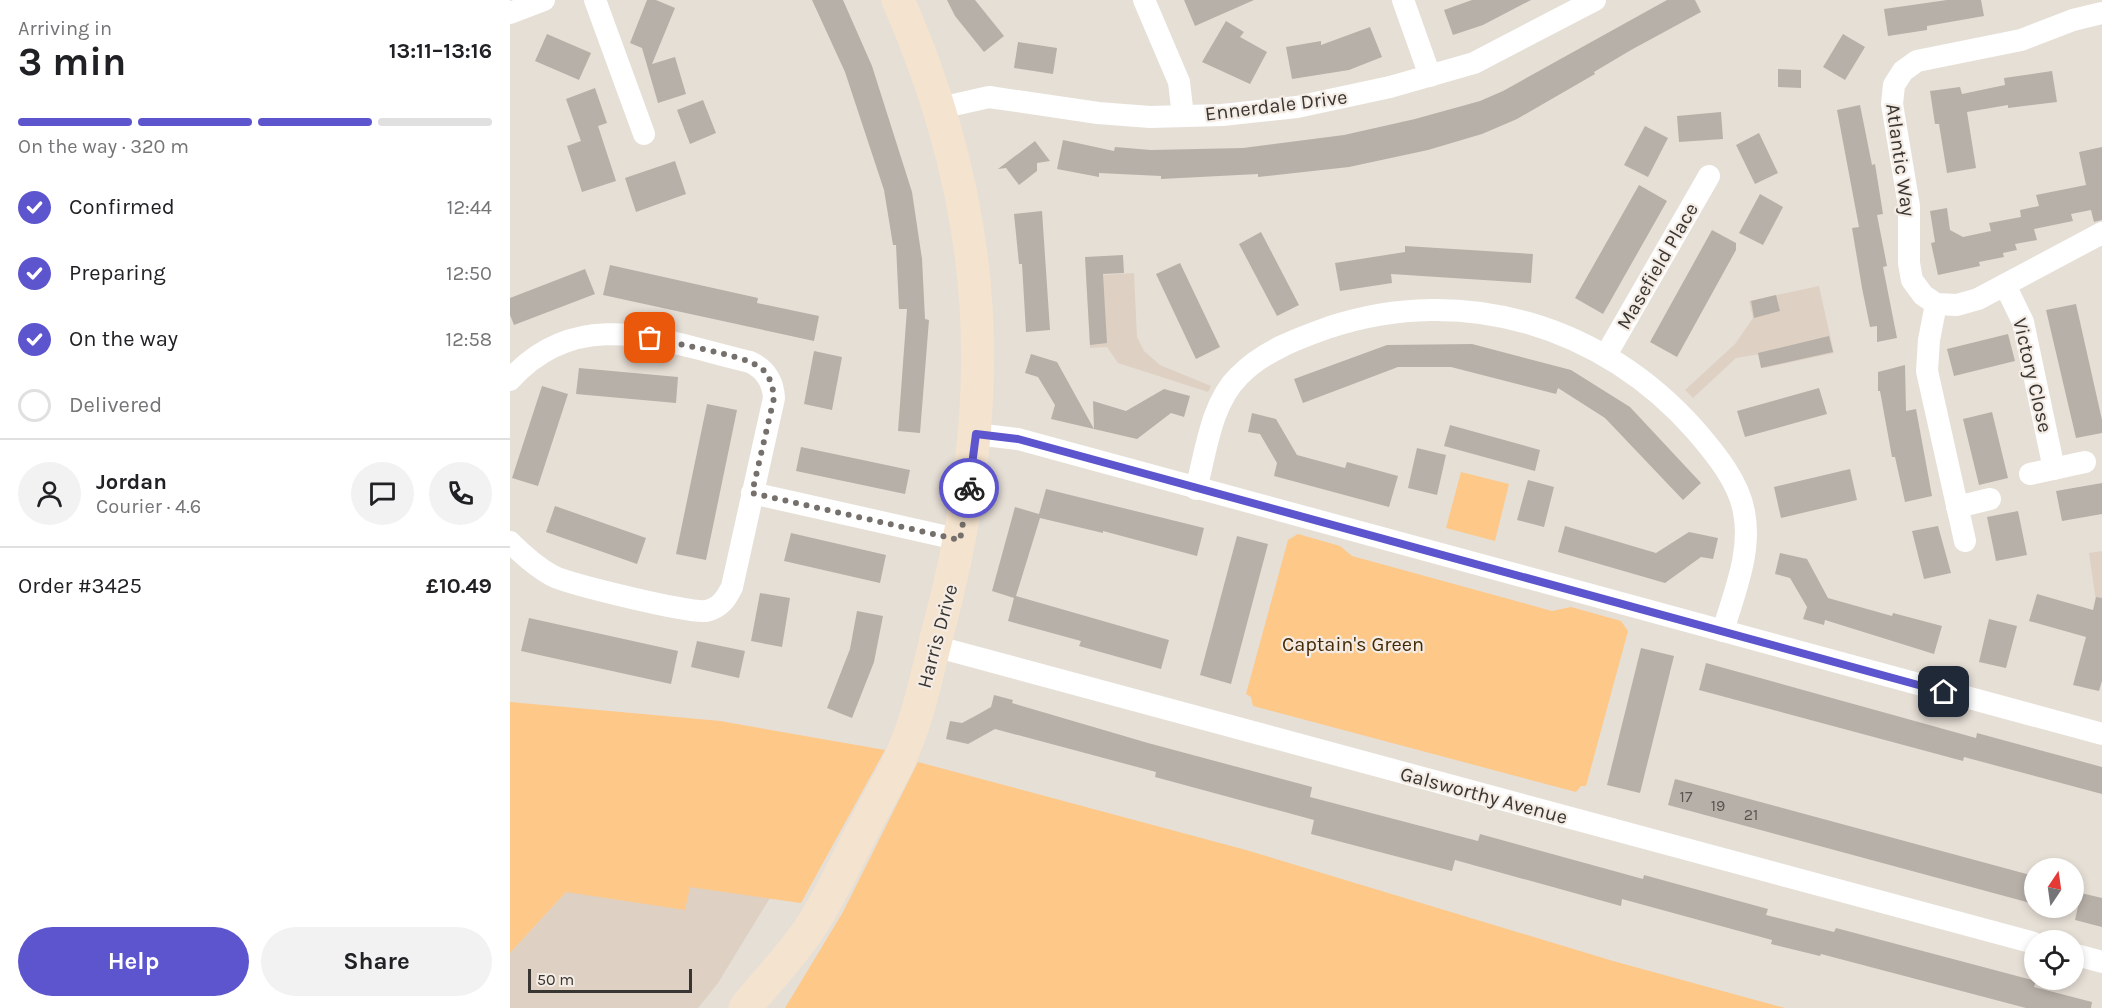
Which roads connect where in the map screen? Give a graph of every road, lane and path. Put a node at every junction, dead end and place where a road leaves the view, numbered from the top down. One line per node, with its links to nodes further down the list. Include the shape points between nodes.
1 (544, 0): 7 (street)
2 (595, 0): 12 (street)
3 (898, 0): 10 (street, Harris Drive)
4 (1144, 0): 11 (street, via 1176,73)
5 (1403, 0): 9 (street)
6 (1595, 0): 9 (street, Ennerdale Drive, via 1474,63)
7 (510, 13)
8 (2102, 13): 16 (street, Atlantic Way, via 2021,40 1927,57 1910,64 1898,77 1892,104 1907,188 1910,272 1917,288)
9 (1430, 76): 11 (street, Ennerdale Drive, via 1297,107)
10 (940, 108): 11 (street, Ennerdale Drive, via 988,97 1098,113); 19 (street, Harris Drive, via 966,218 977,311)
11 (1183, 116)
12 (644, 134)
13 (1709, 176): 17 (street, Masefield Place)
14 (2102, 232): 15 (street)
15 (2006, 285): 16 (street, via 1967,303); 21 (street, Victory Close, via 2023,322)
16 (1936, 304): 26 (street, via 1927,371)
17 (1606, 356): 23 (street, via 1531,324 1473,312 1406,311 1335,326 1287,344 1238,377 1221,402); 30 (street, via 1645,381 1682,415 1715,454 1739,494 1746,543)
18 (510, 380): 24 (street, via 535,356 553,346 604,332 630,333 750,362 765,372 774,398)
19 (976, 434): 23 (street, via 1018,439); 27 (street, Harris Drive)
20 (2085, 462): 21 (street)
21 (2054, 469): 22 (street)
22 (2030, 474)
23 (1196, 489): 30 (street)
24 (752, 493): 27 (street); 29 (street, via 732,587 719,606 707,611 565,580 535,566)
25 (1990, 499): 26 (street)
26 (1957, 507): 28 (street)
27 (960, 540): 31 (street, Harris Drive)
28 (1965, 541)
29 (510, 542)
30 (1723, 631): 32 (street)
31 (934, 646): 33 (street, Galsworthy Avenue); 36 (street, Harris Drive, via 903,753 818,916)
32 (2102, 734)
33 (2024, 940)
34 (2084, 957): 35 (street)
35 (2102, 962)
36 (745, 1008)

